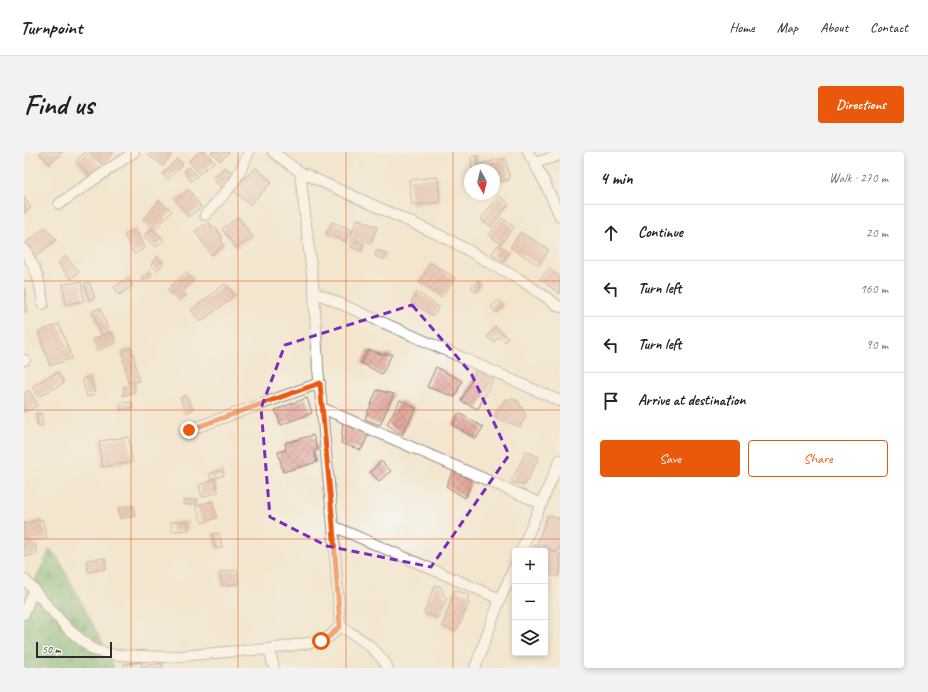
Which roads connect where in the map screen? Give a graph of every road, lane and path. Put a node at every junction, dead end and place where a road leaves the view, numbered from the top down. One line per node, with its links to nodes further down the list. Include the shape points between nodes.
1 (134, 152): 8 (street)
2 (249, 152): 9 (street, via 236,179)
3 (273, 152): 7 (street)
4 (528, 152): 6 (street)
5 (560, 155): 6 (street)
6 (535, 163): 10 (street)
7 (300, 172): 12 (street); 14 (street, via 448,239 524,282)
8 (59, 204)
9 (205, 215)
10 (560, 216)
11 (24, 249): 13 (street, via 35,266)
12 (314, 292): 15 (street); 16 (street)
13 (43, 304)
14 (560, 306)
15 (320, 383): 17 (street); 18 (street)
16 (560, 401)
17 (322, 408): 20 (street); 21 (street)
18 (189, 430)
19 (560, 460): 20 (street)
20 (542, 504): 22 (street)
21 (333, 526): 26 (street); 28 (street)
22 (523, 548)
23 (512, 573): 26 (street)
24 (24, 579): 25 (street)
25 (34, 589): 27 (street); 30 (street, via 69,630 94,650 115,655)
26 (500, 599): 34 (street)
27 (24, 614)
28 (340, 626): 29 (street, via 321,641); 33 (street, via 373,648)
29 (269, 649): 30 (street); 32 (street)
30 (169, 657): 31 (street)
31 (172, 668)
32 (274, 668)
33 (388, 668)
34 (474, 668)

